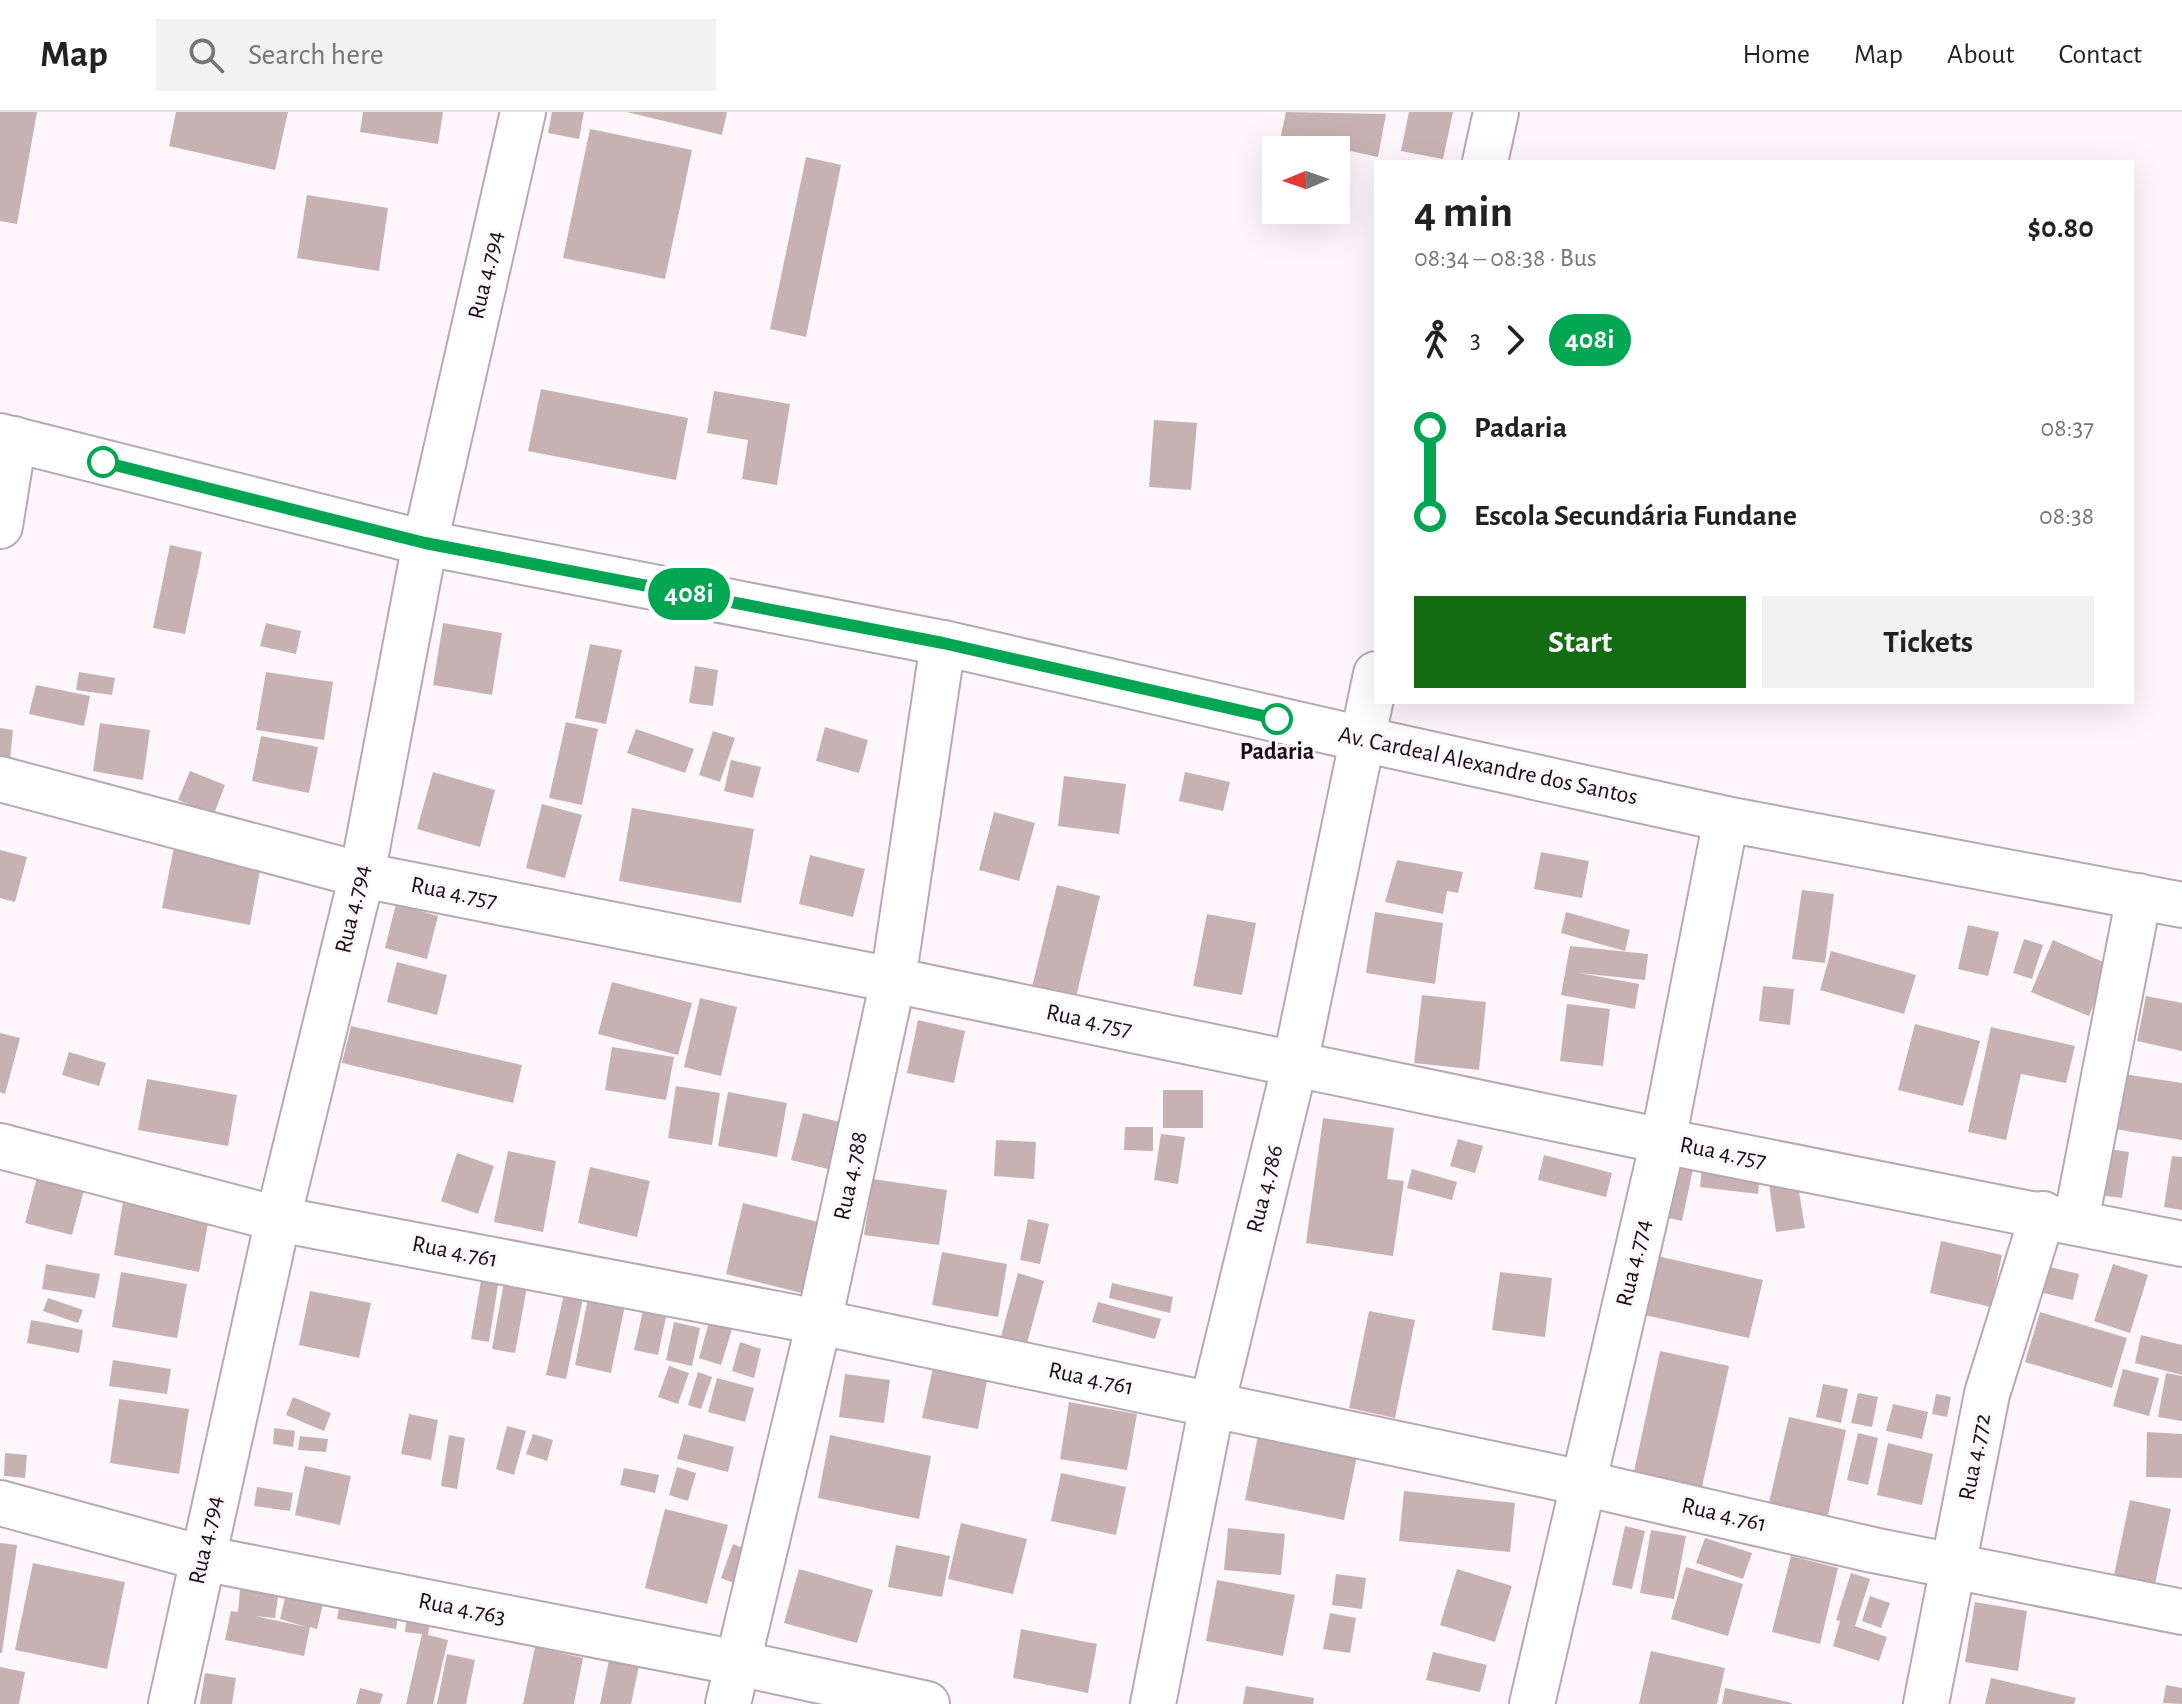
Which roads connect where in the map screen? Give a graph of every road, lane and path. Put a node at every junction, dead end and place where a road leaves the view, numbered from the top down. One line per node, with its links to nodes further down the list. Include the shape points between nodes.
1 (523, 112): 6 (street, Rua 4.794)
2 (1496, 112): 3 (street)
3 (1485, 160)
4 (7, 438): 5 (street); 6 (street, Av. Cardeal Alexandre dos Santos)
5 (0, 526)
6 (425, 543): 7 (street, Av. Cardeal Alexandre dos Santos); 12 (street, Rua 4.794)
7 (943, 643): 9 (street, Av. Cardeal Alexandre dos Santos); 15 (street, Rua 4.788)
8 (1374, 683): 9 (street, Rua 4.786)
9 (1362, 739): 11 (street, Av. Cardeal Alexandre dos Santos); 16 (street, Rua 4.786)
10 (0, 779): 12 (street, Rua 4.757)
11 (1726, 819): 13 (street, Av. Cardeal Alexandre dos Santos); 17 (street, Rua 4.774)
12 (362, 875): 15 (street, Rua 4.757); 20 (street, Rua 4.794)
13 (2139, 896): 14 (street, Av. Cardeal Alexandre dos Santos); 19 (street, Rua 4.772)
14 (2182, 905)
15 (893, 980): 16 (street, Rua 4.757); 22 (street, Rua 4.788)
16 (1295, 1064): 17 (street, Rua 4.757); 23 (street, Rua 4.786)
17 (1663, 1141): 19 (street, Rua 4.757); 24 (street, Rua 4.774)
18 (0, 1146): 20 (street, Rua 4.761)
19 (2060, 1218): 21 (street, Rua 4.757); 27 (street, Rua 4.772, via 1987,1394)
20 (278, 1219): 22 (street, Rua 4.761); 26 (street, Rua 4.794)
21 (2182, 1244)
22 (819, 1322): 23 (street, Rua 4.761); 29 (street, Rua 4.788)
23 (1212, 1405): 24 (street, Rua 4.761); 32 (street, Rua 4.786)
24 (1583, 1483): 27 (street, Rua 4.761); 33 (street, Rua 4.774)
25 (0, 1503): 26 (street, Rua 4.763)
26 (202, 1558): 29 (street, Rua 4.763); 30 (street, Rua 4.794)
27 (1954, 1567): 28 (street, Rua 4.761); 34 (street, Rua 4.772)
28 (2182, 1612)
29 (733, 1683): 31 (street, Rua 4.763)
30 (171, 1704)
31 (927, 1704)
32 (1153, 1704)
33 (1532, 1704)
34 (1926, 1704)

